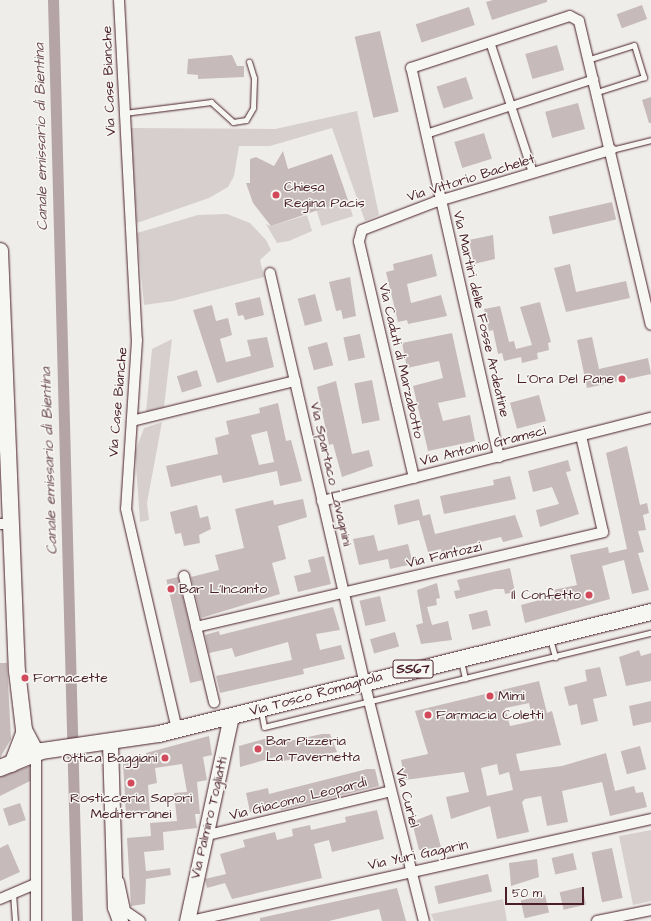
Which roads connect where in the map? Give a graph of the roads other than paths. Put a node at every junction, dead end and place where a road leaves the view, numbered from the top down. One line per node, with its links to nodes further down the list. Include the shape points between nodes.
1 (119, 0): 8 (street, Via Case Bianche)
2 (490, 42): 3 (street, via 570,16 581,24); 7 (street); 9 (street, Via Martiri delle Fosse Ardeatine, via 411,68)
3 (590, 59): 5 (street); 6 (lane, via 634,45 644,78)
4 (248, 62): 8 (lane, via 254,78 253,108 246,120 233,122 211,102)
5 (594, 79): 6 (street); 7 (street)
6 (597, 92): 11 (street)
7 (511, 108): 9 (street); 12 (street)
8 (124, 113): 21 (street, Via Case Bianche, via 137,326)
9 (426, 134): 13 (street, Via Martiri delle Fosse Ardeatine)
10 (651, 140): 11 (lane)
11 (611, 150): 12 (street, Via Vittorio Bachelet); 17 (street)
12 (533, 173): 13 (street, Via Vittorio Bachelet)
13 (441, 201): 15 (street, Via Vittorio Bachelet, via 365,227 359,235); 23 (street, Via Martiri delle Fosse Ardeatine)
14 (0, 251): 26 (main road)
15 (361, 251): 24 (street, Via Caduti di Marzabotto)
16 (270, 273): 19 (street, Via Spartaco Lavagnini)
17 (649, 308): 18 (street)
18 (651, 325)
19 (295, 381): 21 (street); 25 (street, Via Spartaco Lavagnini)
20 (651, 418): 22 (street, Via Antonio Gramsci)
21 (132, 421): 42 (street, Via Case Bianche, via 125,484 127,518)
22 (581, 436): 23 (street, Via Antonio Gramsci); 28 (street, Via Fantozzi, via 602,532)
23 (499, 457): 24 (street, Via Antonio Gramsci)
24 (414, 478): 25 (street, Via Antonio Gramsci)
25 (322, 501): 28 (street, Via Spartaco Lavagnini)
26 (5, 524): 41 (main road)
27 (184, 576): 30 (street)
28 (344, 592): 30 (street, Via Fantozzi); 36 (street, Via Spartaco Lavagnini)
29 (651, 612): 32 (main road, Via Tosco Romagnola / SS67)
30 (196, 627): 37 (street)
31 (651, 632): 34 (lane)
32 (550, 636): 33 (main road, Via Tosco Romagnola / SS67); 34 (lane)
33 (460, 657): 35 (lane); 36 (main road, Via Tosco Romagnola / SS67)
34 (554, 657): 35 (lane)
35 (465, 679): 38 (lane)
36 (364, 681): 38 (street, Via Curiel); 39 (main road, Via Tosco Romagnola / SS67)
37 (214, 702)
38 (370, 703): 39 (lane, via 264,727); 46 (street, Via Curiel)
39 (260, 708): 40 (main road, Via Tosco Romagnola / SS67)
40 (231, 716): 42 (main road, Via Tosco Romagnola / SS67); 59 (main road, Via Palmiro Togliatti)
41 (24, 730): 44 (main road); 45 (main road)
42 (177, 730): 43 (main road, Via Tosco Romagnola / SS67)
43 (102, 744): 44 (main road, SS67); 50 (main road)
44 (39, 752): 45 (main road, SS67); 51 (street)
45 (4, 765)
46 (391, 791): 48 (street, Via Giacomo Leopardi); 49 (street, Via Curiel)
47 (651, 819): 49 (street, Via Yuri Gagarin)
48 (212, 834)
49 (410, 871): 60 (street, Via Yuri Gagarin); 61 (street, Via Curiel)
50 (115, 873): 55 (main road); 58 (street, via 121,885 125,911)
51 (35, 884): 52 (street); 57 (street)
52 (13, 893): 53 (street); 56 (lane)
53 (0, 899)
54 (651, 910): 62 (street)
55 (116, 916)
56 (15, 921)
57 (36, 921)
58 (140, 921)
59 (187, 921)
60 (191, 921)
61 (424, 921)
62 (597, 921)

